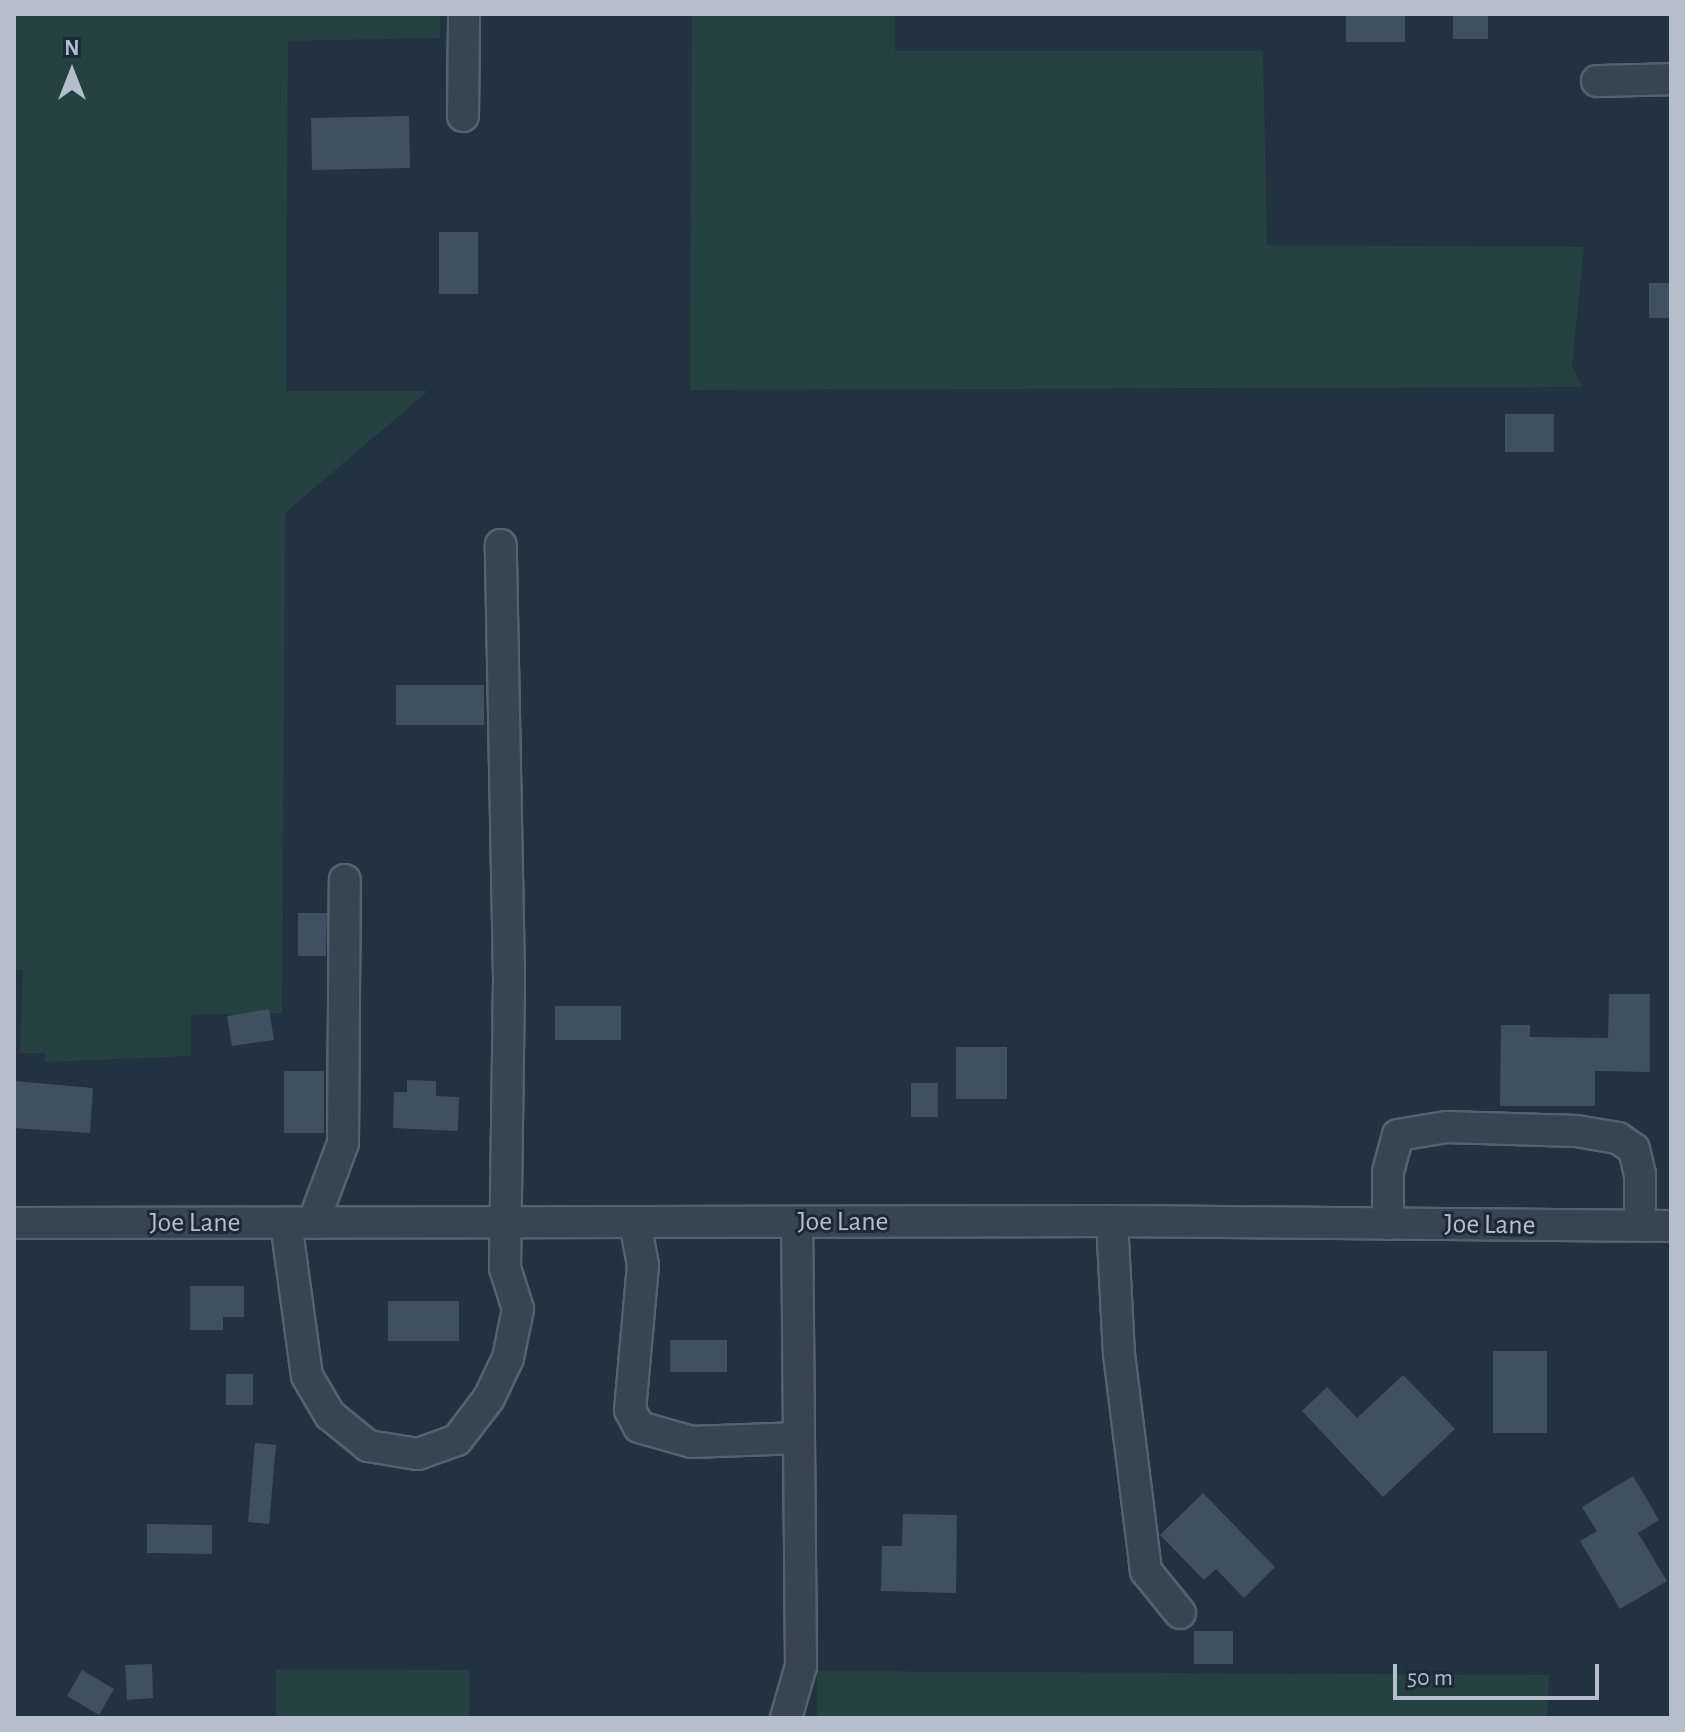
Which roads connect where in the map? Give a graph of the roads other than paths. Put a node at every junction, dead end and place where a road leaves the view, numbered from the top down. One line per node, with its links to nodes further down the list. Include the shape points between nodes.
1 (464, 14): 4 (street)
2 (1671, 79): 3 (street)
3 (1597, 81)
4 (463, 116)
5 (501, 545): 12 (street)
6 (345, 880): 11 (street, via 343,1143)
7 (1112, 1221): 9 (street, Joe Lane); 13 (street, Joe Lane); 17 (street, via 1119,1354 1146,1571)
8 (635, 1222): 9 (street, Joe Lane); 12 (street, Joe Lane); 16 (street, via 643,1265 630,1410 639,1427 692,1442)
9 (797, 1222): 16 (street)
10 (14, 1223): 11 (street, Joe Lane)
11 (300, 1223): 12 (street, Joe Lane); 12 (street, via 307,1376 330,1415 368,1446 418,1454 457,1440 489,1398 508,1358 518,1309 505,1268)
12 (508, 1223)
13 (1388, 1224): 14 (street, Joe Lane); 14 (street, via 1388,1172 1398,1135 1447,1127 1576,1131 1618,1138 1634,1149 1640,1174)
14 (1640, 1226): 15 (street, Joe Lane)
15 (1671, 1226)
16 (799, 1438): 18 (street, via 801,1666)
17 (1180, 1613)
18 (786, 1718)

